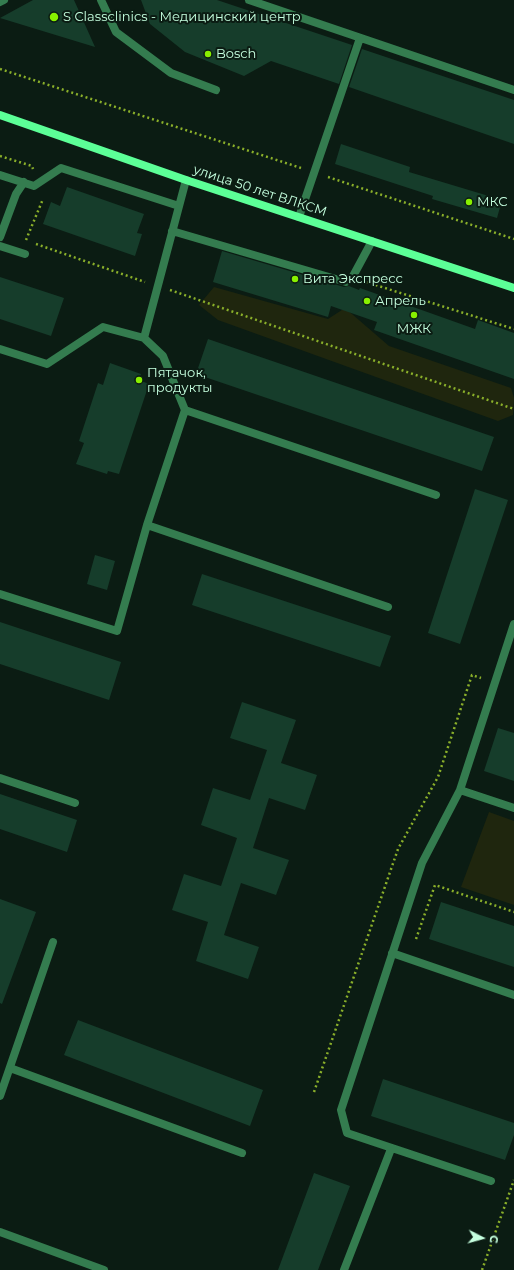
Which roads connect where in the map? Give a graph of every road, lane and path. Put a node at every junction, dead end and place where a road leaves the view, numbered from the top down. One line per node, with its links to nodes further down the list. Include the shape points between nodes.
1 (4, 0): 4 (lane)
2 (101, 0): 7 (lane, via 116,32 171,73)
3 (249, 0): 5 (lane)
4 (0, 2)
5 (360, 38): 8 (lane); 11 (lane)
6 (0, 68): 11 (path)
7 (216, 90)
8 (514, 90)
9 (0, 115): 13 (street, улица 50 лет ВЛКСМ)
10 (0, 156): 15 (path, via 32,166)
11 (315, 173): 17 (lane); 20 (path)
12 (0, 174): 14 (lane)
13 (186, 180): 16 (lane); 17 (street, улица 50 лет ВЛКСМ)
14 (24, 182): 15 (lane, via 34,186); 19 (lane, via 16,194)
15 (39, 182): 16 (lane, via 61,168); 25 (path, via 45,195 26,240)
16 (179, 206): 18 (lane)
17 (299, 217): 21 (street, улица 50 лет ВЛКСМ)
18 (172, 231): 24 (lane, via 346,282); 25 (lane)
19 (0, 237)
20 (514, 238)
21 (372, 241): 24 (lane); 26 (street, улица 50 лет ВЛКСМ)
22 (0, 246): 23 (lane)
23 (25, 254)
24 (352, 278): 27 (path)
25 (158, 286): 28 (lane); 30 (path)
26 (514, 288)
27 (514, 329)
28 (144, 338): 29 (lane, via 104,328 48,364); 31 (lane, via 163,356)
29 (0, 349)
30 (514, 409)
31 (185, 410): 32 (lane); 33 (lane)
32 (436, 495)
33 (147, 525): 34 (lane, via 117,631); 35 (lane)
34 (0, 594)
35 (388, 606)
36 (514, 624): 39 (lane)
37 (472, 675): 48 (path, via 438,777 398,849)
38 (0, 778): 40 (lane)
39 (460, 790): 41 (lane); 45 (lane, via 422,863)
40 (75, 802)
41 (514, 808)
42 (514, 912): 43 (path, via 434,885)
43 (416, 939)
44 (53, 942): 47 (lane)
45 (392, 953): 46 (lane); 50 (lane, via 341,1110 347,1133)
46 (514, 995)
47 (10, 1068): 49 (lane); 51 (lane)
48 (314, 1092)
49 (0, 1096)
50 (390, 1149): 53 (lane); 56 (lane)
51 (242, 1153)
52 (514, 1180): 57 (path)
53 (491, 1181)
54 (0, 1232): 55 (lane)
55 (104, 1270)
56 (344, 1270)
57 (482, 1270)

